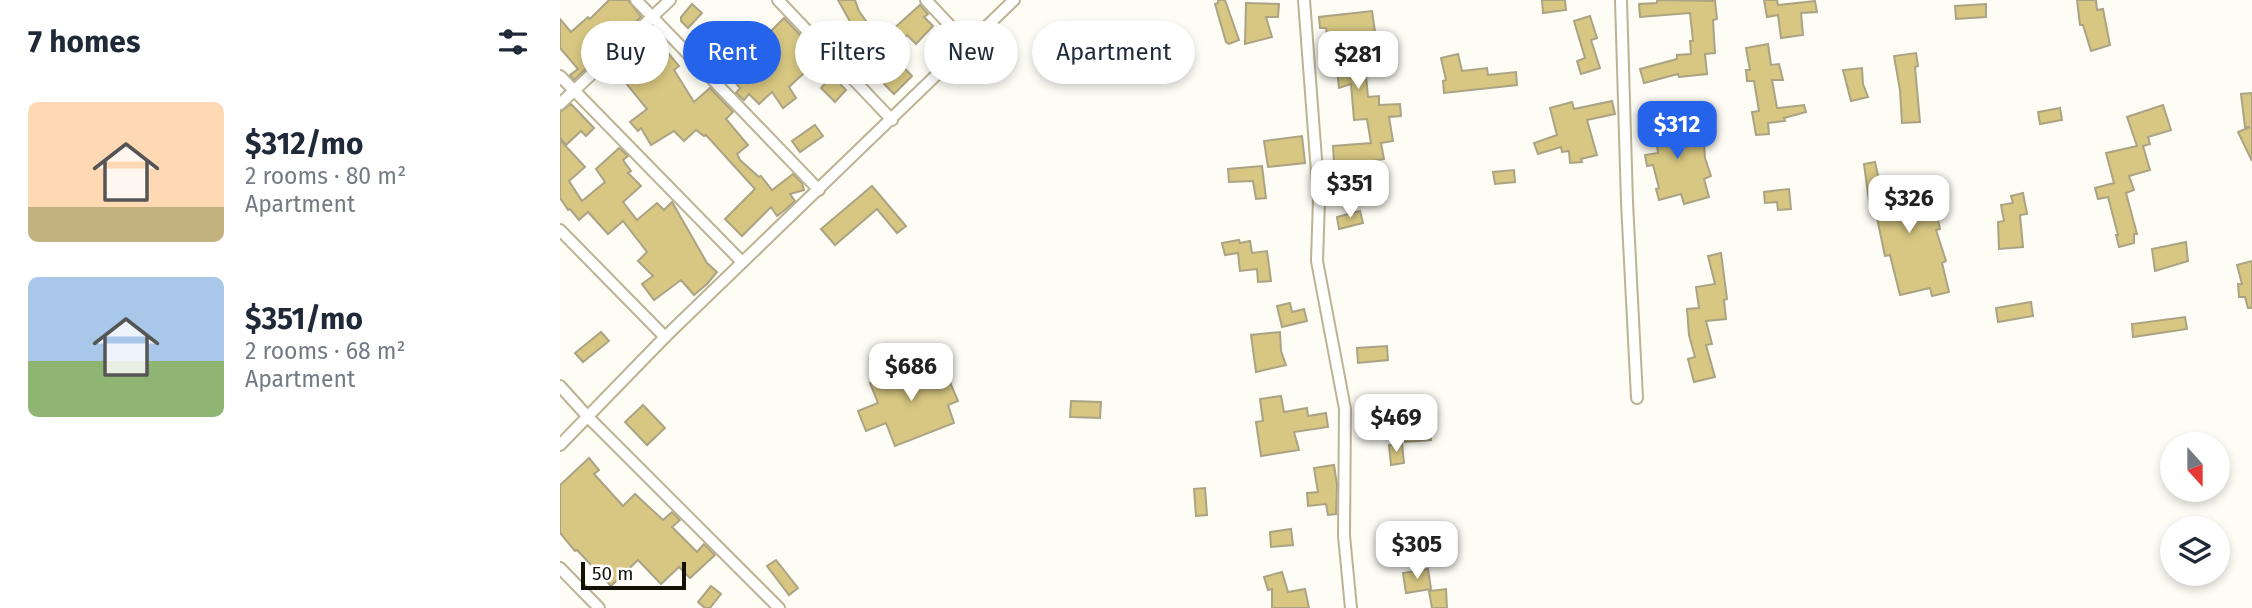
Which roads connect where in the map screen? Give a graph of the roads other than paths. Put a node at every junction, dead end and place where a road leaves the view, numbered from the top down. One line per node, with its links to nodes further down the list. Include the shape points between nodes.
1 (636, 0): 8 (street)
2 (670, 0): 8 (street)
3 (778, 0): 15 (street)
4 (926, 0): 9 (street)
5 (1014, 0): 10 (street)
6 (1304, 0): 27 (street, via 1319,199 1317,261 1345,409 1344,536)
7 (1621, 0): 21 (street)
8 (651, 17): 13 (street); 16 (street)
9 (946, 21)
10 (992, 21)
11 (560, 76): 13 (street)
12 (928, 84): 15 (street)
13 (573, 91): 14 (street); 18 (street)
14 (560, 104)
15 (892, 120): 16 (street)
16 (819, 190): 18 (street)
17 (560, 230): 19 (street)
18 (742, 262): 19 (street)
19 (664, 337): 22 (street)
20 (560, 386): 22 (street)
21 (1637, 398)
22 (588, 417): 23 (street); 26 (street)
23 (560, 445)
24 (560, 568): 25 (street)
25 (599, 608)
26 (779, 608)
27 (1351, 608)

